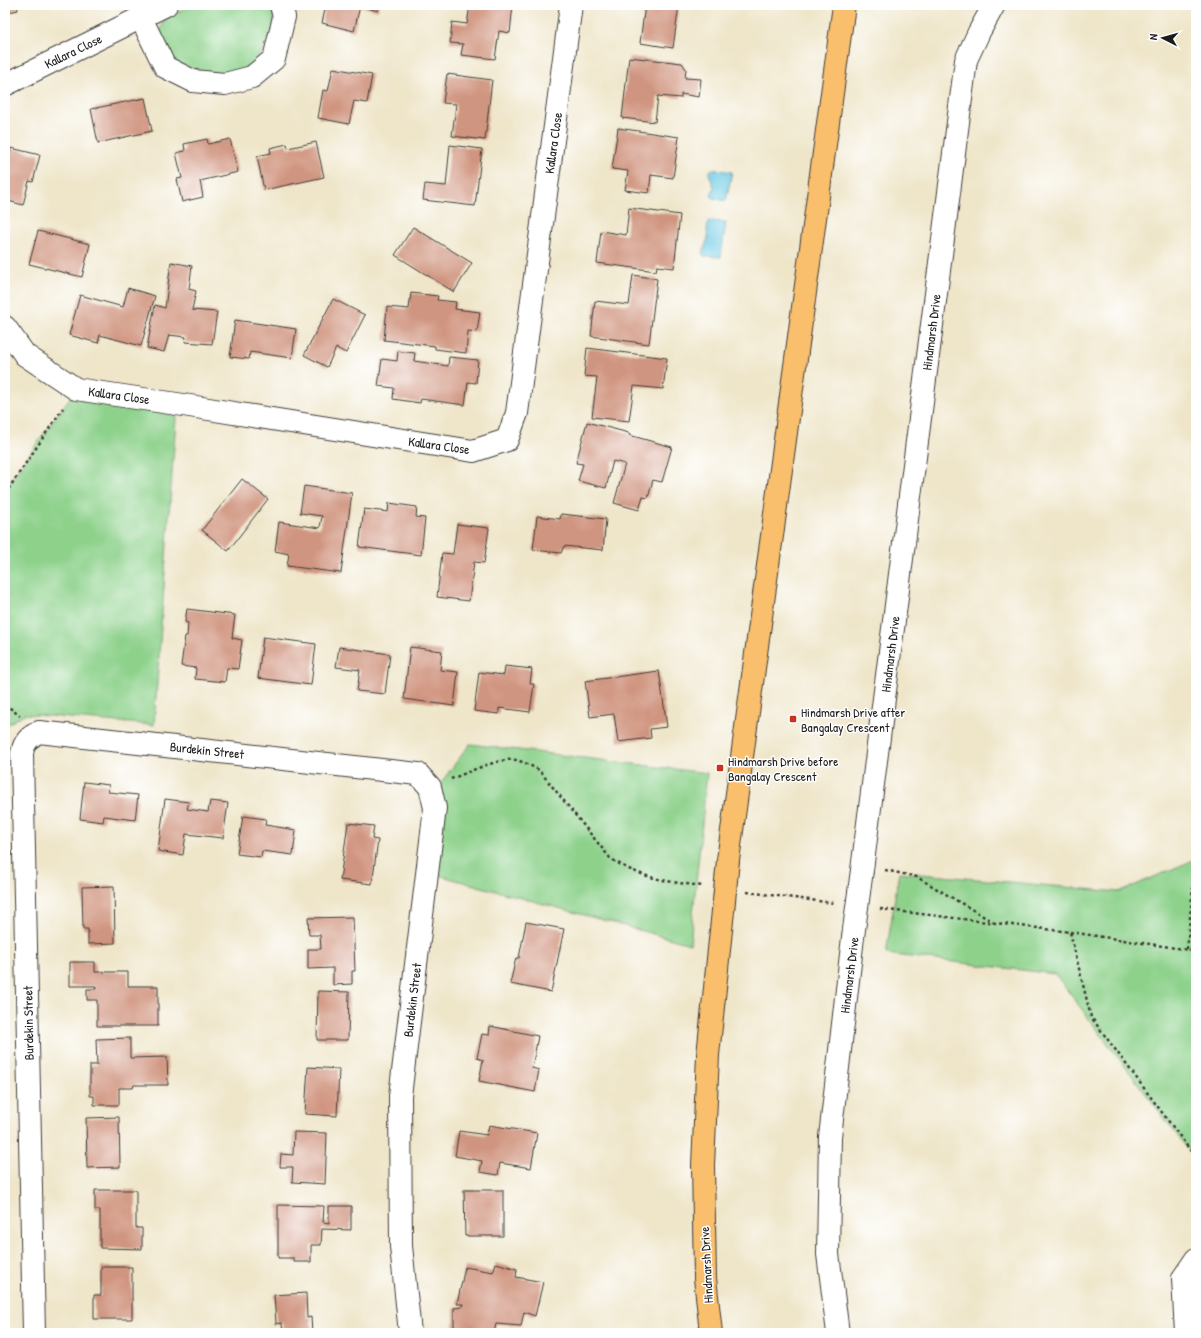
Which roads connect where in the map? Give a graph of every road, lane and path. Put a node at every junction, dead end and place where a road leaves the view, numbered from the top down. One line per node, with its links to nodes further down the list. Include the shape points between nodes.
1 (166, 5): 6 (street, Kallara Close)
2 (281, 5): 6 (street, via 284,18 274,59 252,77 225,84 193,81 165,67)
3 (571, 5): 9 (street, Kallara Close, via 517,414 507,440 473,451)
4 (844, 5): 20 (main road, Hindmarsh Drive, bridge, via 728,860 708,1055 703,1165 705,1278)
5 (994, 5): 12 (street, Hindmarsh Drive, via 966,60)
6 (141, 18): 7 (street, Kallara Close)
7 (5, 85)
8 (5, 327): 9 (street, Kallara Close, via 25,355)
9 (76, 389): 10 (path)
10 (5, 494)
11 (1196, 856): 15 (path)
12 (872, 870): 13 (path, via 916,877); 21 (street, Hindmarsh Drive, bridge, via 853,937 830,1137 828,1254)
13 (995, 924)
14 (1070, 932): 15 (path)
15 (1186, 949): 16 (path)
16 (1196, 951)
17 (1196, 1259): 22 (street, via 1183,1278)
18 (34, 1333): 19 (street, Burdekin Street, via 22,753 31,735 39,732 418,774 430,787 435,808 400,1096 401,1246)
19 (410, 1333)
20 (712, 1333)
21 (838, 1333)
22 (1186, 1333)

